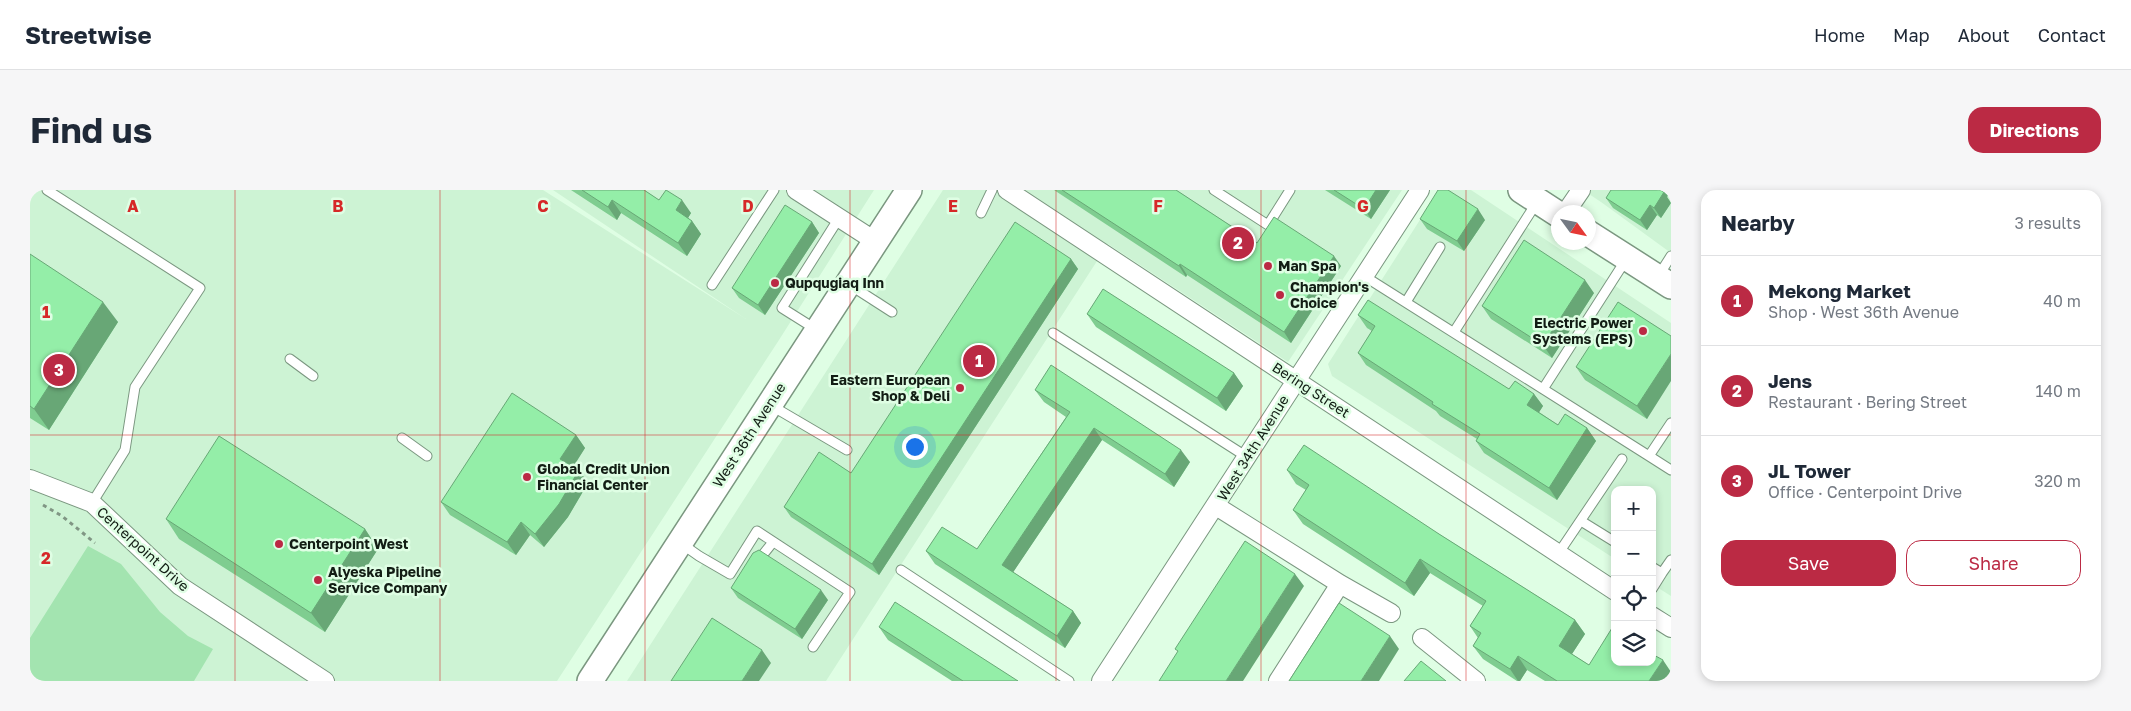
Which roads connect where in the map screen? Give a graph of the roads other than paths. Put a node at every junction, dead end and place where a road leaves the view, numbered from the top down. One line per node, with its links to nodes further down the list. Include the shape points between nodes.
1 (47, 190): 43 (lane, via 200,288 135,387 125,450)
2 (774, 190): 23 (lane)
3 (909, 190): 16 (main road, West 36th Avenue)
4 (992, 190): 13 (lane)
5 (1007, 190): 31 (street, Bering Street)
6 (1214, 190): 7 (lane, via 1268,225)
7 (1290, 190)
8 (1420, 190): 20 (street, West 34th Avenue)
9 (1581, 190): 12 (street)
10 (803, 192): 14 (street)
11 (1539, 202): 27 (lane)
12 (1571, 205)
13 (981, 213)
14 (839, 218): 16 (street); 26 (lane, via 782,308)
15 (1596, 238): 19 (main road)
16 (875, 241): 22 (main road, West 36th Avenue)
17 (1440, 247): 24 (lane)
18 (1671, 256): 21 (lane)
19 (1627, 258): 21 (main road); 32 (lane)
20 (1364, 276): 24 (lane); 31 (street, West 34th Avenue)
21 (1664, 282)
22 (848, 284): 25 (lane); 26 (main road, West 36th Avenue)
23 (712, 285)
24 (1406, 302): 27 (lane)
25 (892, 312)
26 (818, 330): 33 (main road, West 36th Avenue)
27 (1454, 332): 32 (lane)
28 (1053, 333): 39 (lane)
29 (290, 359): 30 (lane)
30 (313, 376)
31 (1296, 380): 39 (street, West 34th Avenue); 49 (street, Bering Street)
32 (1543, 389): 38 (lane)
33 (769, 404): 36 (lane); 47 (main road, West 36th Avenue)
34 (1671, 423): 38 (lane)
35 (402, 438): 37 (lane)
36 (847, 450)
37 (427, 456)
38 (1649, 456): 41 (lane)
39 (1247, 457): 44 (street, West 34th Avenue)
40 (1622, 459): 45 (lane)
41 (1671, 470)
42 (30, 479): 43 (street, Centerpoint Drive)
43 (92, 503): 63 (street, Centerpoint Drive, via 180,586)
44 (1216, 506): 55 (street); 66 (street, West 34th Avenue)
45 (1581, 521): 46 (lane); 49 (lane)
46 (1611, 540)
47 (680, 542): 48 (lane, via 735,575 757,531); 64 (main road, West 36th Avenue)
48 (773, 542): 50 (lane); 62 (lane, via 850,592)
49 (1558, 554): 57 (street, Bering Street)
50 (761, 557)
51 (1671, 560): 54 (lane)
52 (901, 570): 65 (lane)
53 (1656, 570): 54 (lane)
54 (1662, 574): 56 (lane)
55 (1340, 584): 58 (street); 67 (street)
56 (1656, 584)
57 (1611, 588)
58 (1391, 613)
59 (1656, 619): 60 (street)
60 (1671, 628)
61 (1422, 638): 68 (street)
62 (813, 647)
63 (325, 681)
64 (590, 681)
65 (1069, 681)
66 (1101, 681)
67 (1278, 681)
68 (1476, 681)

